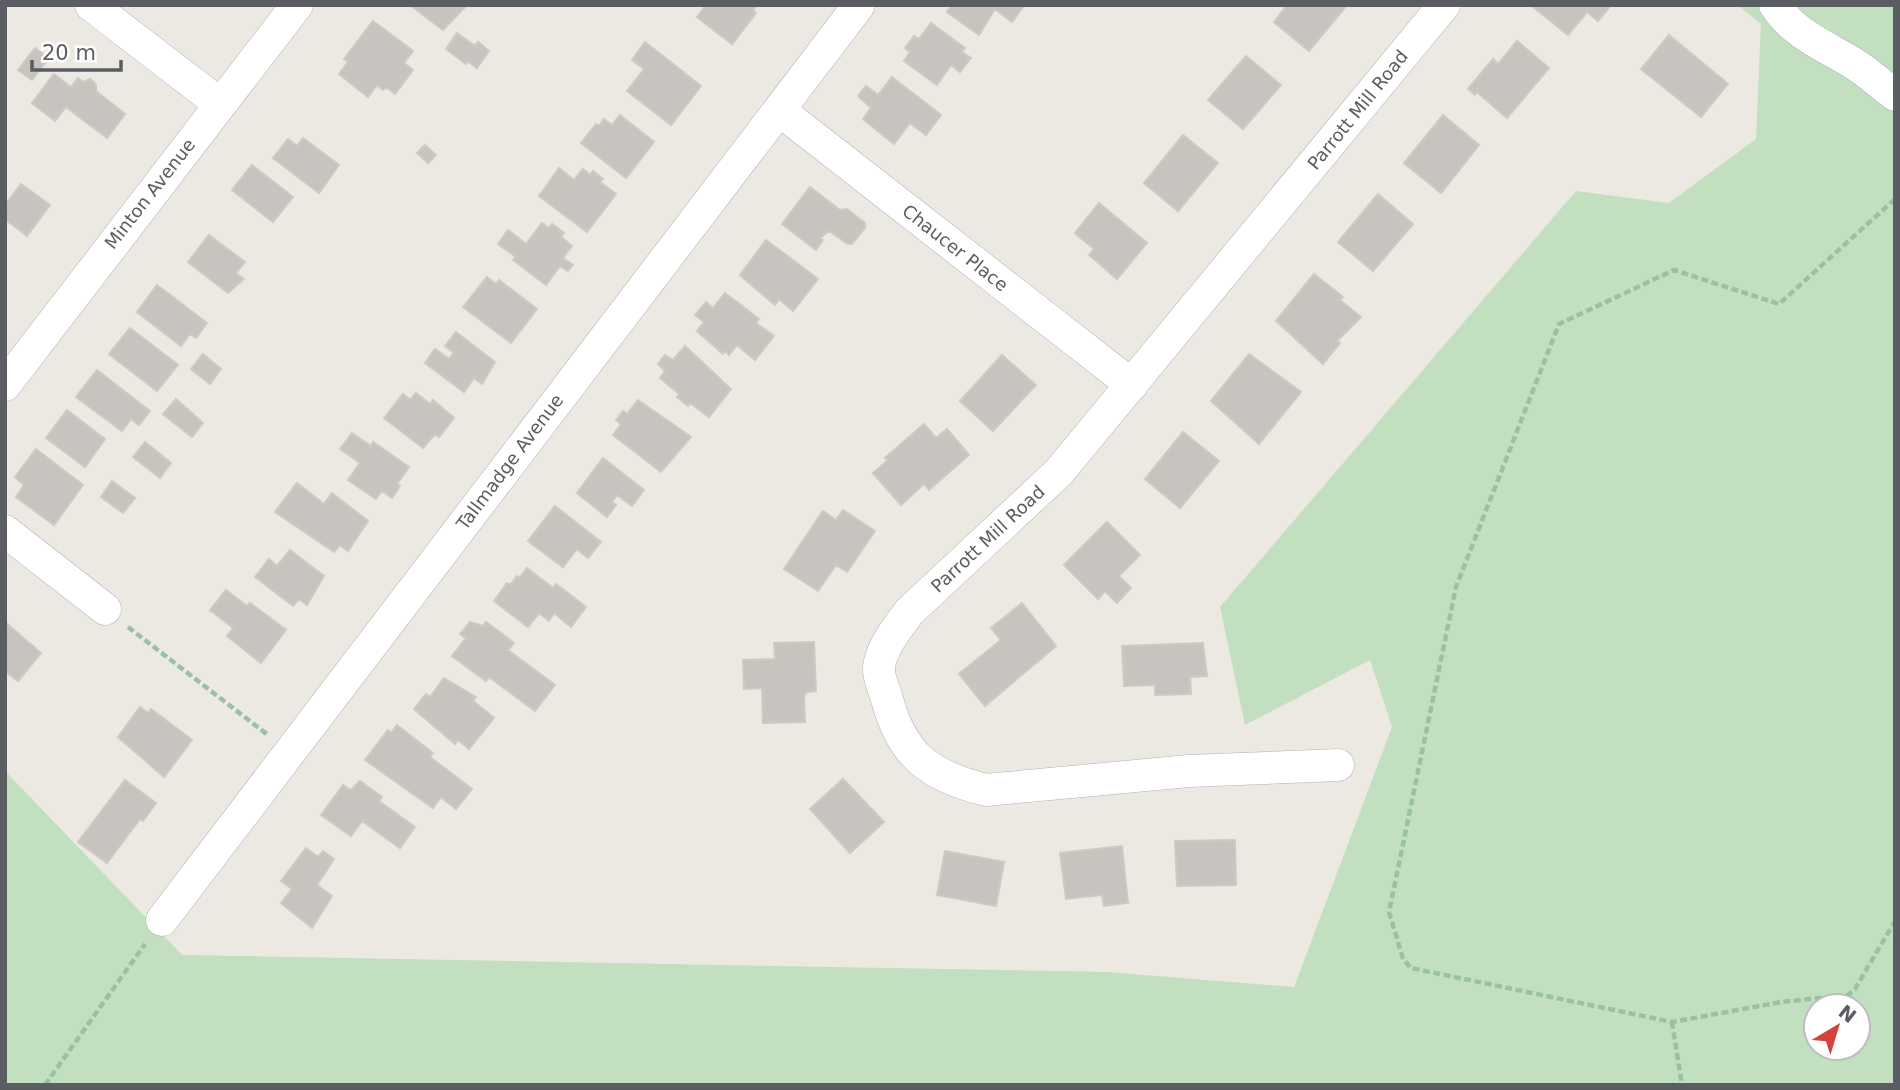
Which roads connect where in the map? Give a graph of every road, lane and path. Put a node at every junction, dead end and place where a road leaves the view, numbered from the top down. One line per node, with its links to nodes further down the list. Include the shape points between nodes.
1 (92, 5): 7 (street)
2 (297, 5): 7 (street, Minton Avenue)
3 (859, 5): 8 (street, Tallmadge Avenue)
4 (1444, 5): 11 (street, Parrott Mill Road)
5 (1775, 5): 6 (street, via 1785,20 1816,44 1859,67)
6 (1895, 95)
7 (220, 104): 10 (street, Minton Avenue)
8 (779, 110): 11 (street, Chaucer Place); 14 (street, Tallmadge Avenue)
9 (1895, 199): 18 (path, via 1779,304 1674,270 1559,324 1456,587 1389,912 1403,959 1411,968)
10 (5, 385)
11 (1132, 385): 15 (street, Parrott Mill Road, via 1059,472 909,612 892,635 879,668 894,728 919,762 954,782 986,790 1189,771)
12 (5, 531): 13 (street)
13 (105, 609): 14 (path)
14 (289, 752): 16 (street, Tallmadge Avenue)
15 (1338, 765)
16 (162, 920): 19 (path)
17 (1895, 921): 18 (path, via 1848,995)
18 (1672, 1022): 20 (path)
19 (45, 1085)
20 (1682, 1085)

